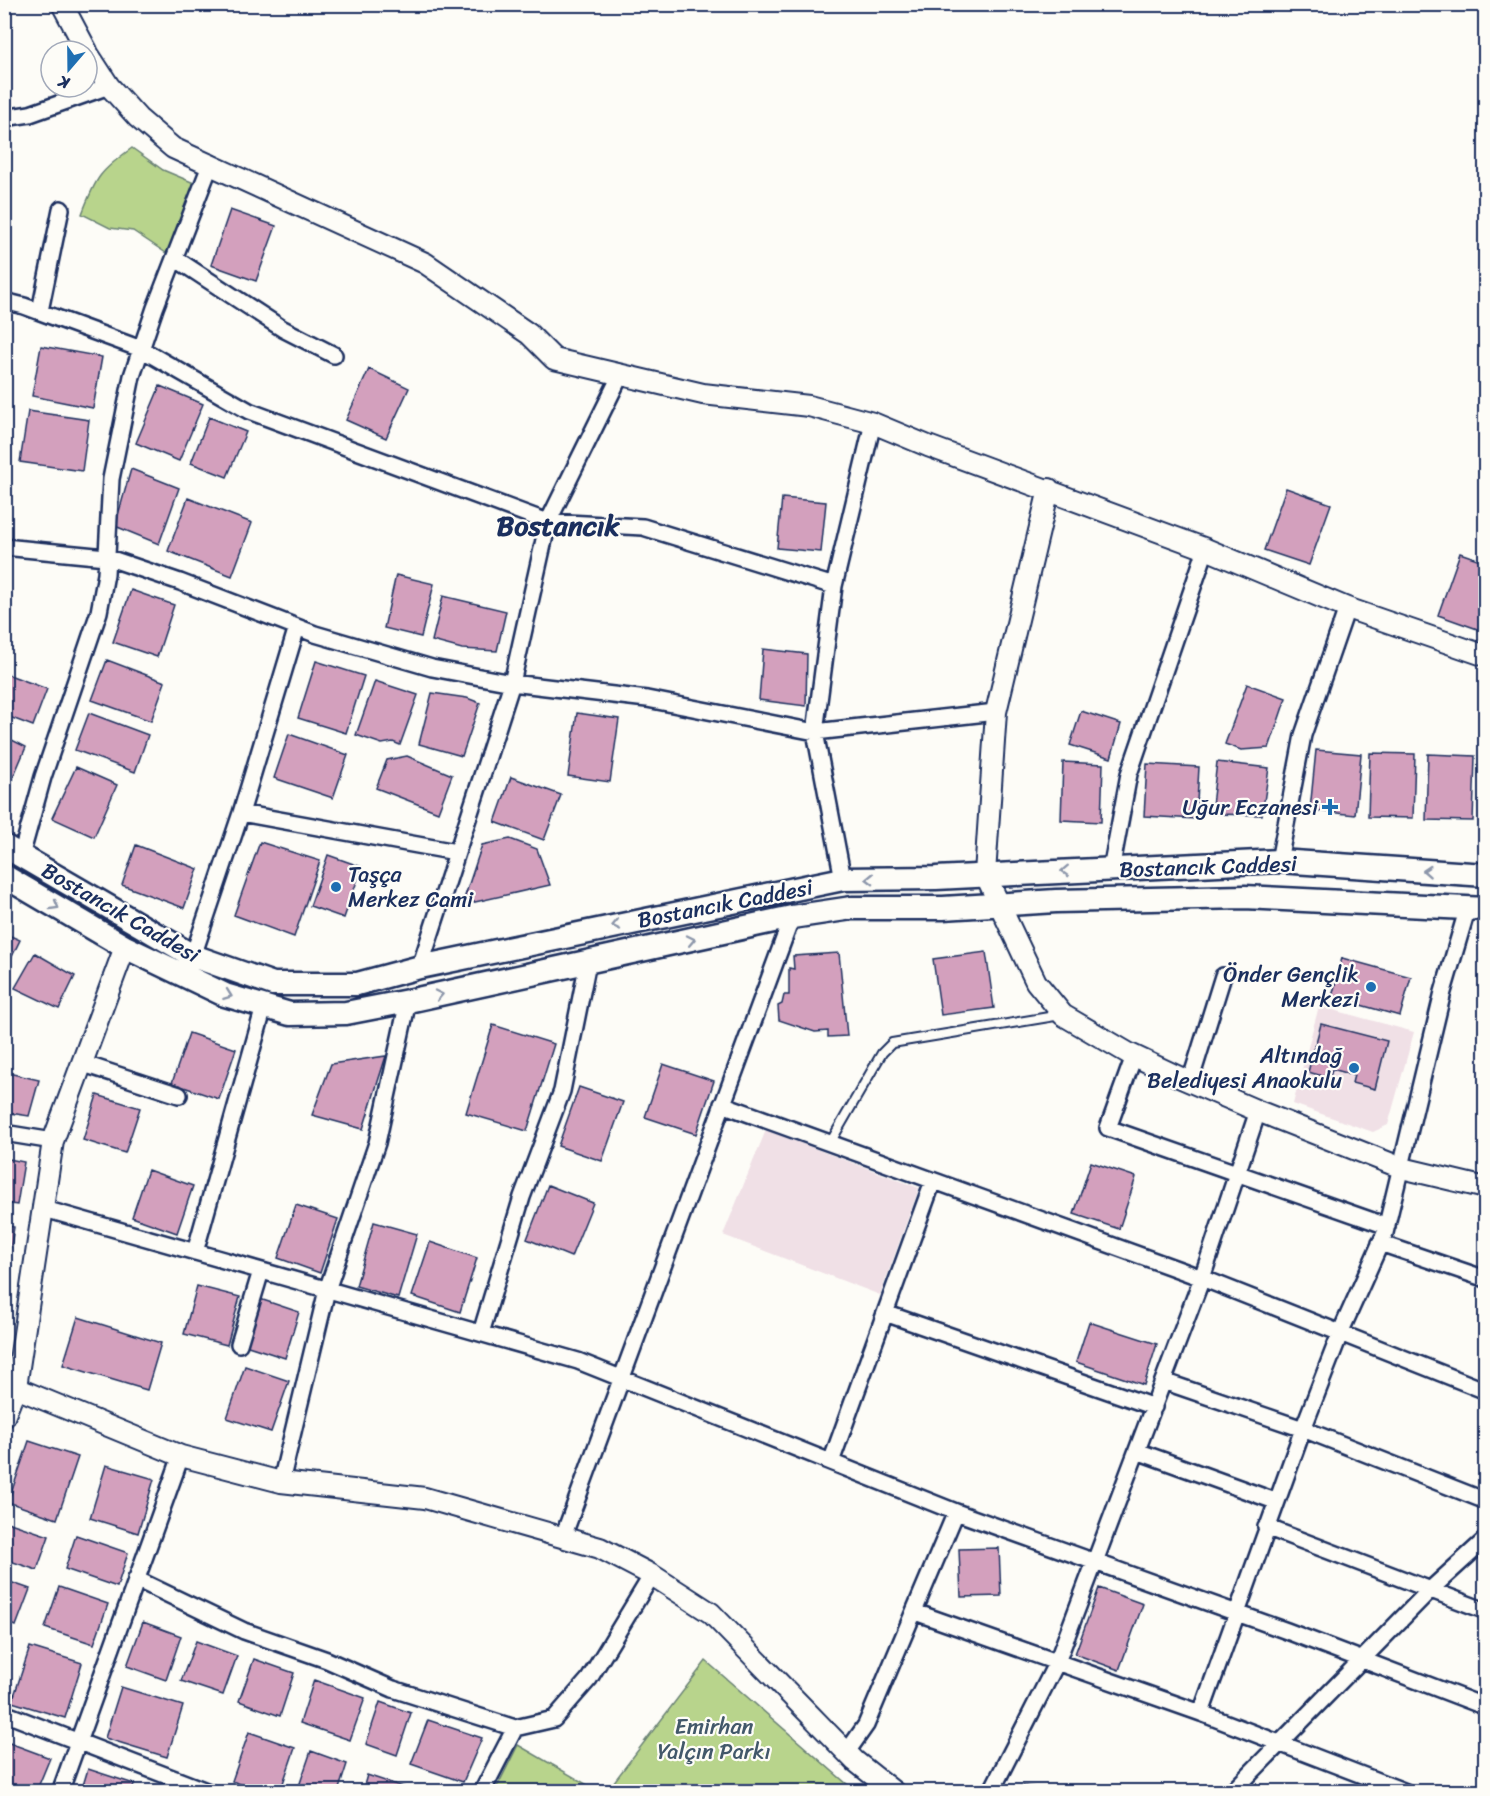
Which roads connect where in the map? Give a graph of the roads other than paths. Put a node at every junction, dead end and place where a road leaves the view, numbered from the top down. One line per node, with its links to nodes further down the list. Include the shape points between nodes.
1 (62, 4): 2 (street)
2 (81, 39)
3 (99, 70): 4 (street)
4 (109, 86): 5 (street, via 30,114); 6 (street, via 173,148)
5 (4, 118)
6 (211, 163): 8 (street); 13 (street, via 425,263 529,334 554,359)
7 (62, 209): 10 (street)
8 (176, 259): 11 (street); 12 (street, via 283,329)
9 (4, 301): 10 (street)
10 (40, 311): 11 (street)
11 (141, 349): 16 (street, via 249,411); 19 (street, via 111,479)
12 (334, 355)
13 (621, 374): 14 (street, via 703,394 809,406); 16 (street)
14 (873, 423): 15 (street); 20 (street)
15 (1048, 489): 18 (street); 25 (street)
16 (548, 522): 20 (street, via 643,527); 24 (street)
17 (4, 547): 19 (street)
18 (1206, 549): 21 (street); 31 (street, via 1129,774)
19 (106, 557): 22 (street); 28 (street, via 92,638)
20 (834, 586): 26 (street)
21 (1347, 608): 23 (street); 30 (street, via 1303,735)
22 (297, 627): 24 (street, via 432,668); 27 (street)
23 (1485, 656)
24 (512, 683): 26 (street, via 647,699); 29 (street)
25 (996, 712): 26 (street); 32 (street)
26 (815, 732): 35 (street)
27 (242, 813): 29 (street); 40 (street)
28 (13, 851): 40 (main road, Bostancık Caddesi)
29 (456, 852): 42 (street)
30 (1278, 861): 31 (main road, Bostancık Caddesi); 33 (main road, Bostancık Caddesi, one-way to 30)
31 (1111, 870): 32 (main road, Bostancık Caddesi, one-way to 32)
32 (985, 874): 35 (main road, Bostancık Caddesi, one-way to 35); 36 (street)
33 (1485, 875)
34 (4, 876): 39 (main road, Bostancık Caddesi, one-way to 39)
35 (843, 879): 42 (main road, Bostancık Caddesi, one-way to 42)
36 (999, 905): 37 (main road, Bostancık Caddesi, via 1245,897); 38 (main road, Bostancık Caddesi, via 852,908); 46 (street, via 1036,982)
37 (1477, 908): 56 (street, via 1443,992)
38 (792, 917): 41 (main road, Bostancık Caddesi, one-way to 38); 51 (street)
39 (125, 947): 45 (main road, Bostancık Caddesi, one-way to 45, via 225,994); 48 (street)
40 (193, 956): 42 (main road, Bostancık Caddesi, via 273,984 357,984)
41 (588, 963): 44 (main road, Bostancık Caddesi, one-way to 41); 70 (street, via 562,1091 522,1197)
42 (420, 967)
43 (1223, 976): 49 (street)
44 (408, 1001): 45 (main road, Bostancık Caddesi, via 346,1013 290,1014); 67 (street, via 377,1143)
45 (264, 1007): 63 (street)
46 (1063, 1015): 47 (street); 55 (lane, via 892,1043 882,1053)
47 (1134, 1056): 49 (street); 57 (street, via 1108,1128)
48 (81, 1063): 50 (street); 54 (street)
49 (1190, 1082): 52 (street)
50 (179, 1095)
51 (722, 1104): 55 (street); 72 (street)
52 (1258, 1111): 56 (street); 57 (street)
53 (4, 1133): 54 (street)
54 (53, 1141): 60 (street)
55 (830, 1143): 58 (street)
56 (1402, 1168): 59 (street); 61 (street)
57 (1236, 1172): 61 (street); 65 (street)
58 (933, 1181): 65 (street); 68 (street)
59 (1485, 1188)
60 (41, 1208): 63 (street); 74 (street)
61 (1387, 1226): 62 (street)
62 (1380, 1243): 66 (street); 69 (street)
63 (195, 1252): 64 (street)
64 (261, 1271): 67 (street); 71 (street)
65 (1202, 1278): 69 (street); 73 (street)
66 (1485, 1279)
67 (327, 1290): 70 (street); 82 (street)
68 (885, 1313): 76 (street); 81 (street)
69 (1341, 1331): 75 (street); 78 (street)
70 (480, 1333): 72 (street)
71 (239, 1344)
72 (620, 1377): 81 (street); 87 (street)
73 (1163, 1381): 76 (street); 78 (street)
74 (10, 1385): 77 (street); 80 (street)
75 (1485, 1391)
76 (1154, 1407): 79 (street)
77 (4, 1417)
78 (1303, 1429): 83 (street); 84 (street)
79 (1137, 1451): 83 (street); 89 (street)
80 (181, 1456): 82 (street); 91 (street)
81 (831, 1462): 85 (street)
82 (281, 1482): 87 (street, via 425,1498)
83 (1275, 1501): 86 (street)
84 (1485, 1502)
85 (956, 1512): 89 (street); 94 (street)
86 (1266, 1527): 92 (street); 95 (street)
87 (563, 1537): 90 (street, via 600,1548)
88 (1485, 1539): 92 (street)
89 (1095, 1562): 95 (street); 97 (street)
90 (652, 1575): 101 (street, via 589,1679 554,1719); 104 (street, via 711,1613)
91 (136, 1579): 101 (street, via 244,1630 393,1689); 102 (street)
92 (1430, 1590): 93 (street); 96 (street)
93 (1485, 1611)
94 (915, 1612): 97 (street); 104 (street, via 866,1725)
95 (1236, 1613): 96 (street); 100 (street)
96 (1362, 1659): 98 (street); 103 (street)
97 (1057, 1662): 100 (street); 109 (street)
98 (1485, 1707)
99 (4, 1713): 102 (street)
100 (1201, 1713): 103 (street)
101 (515, 1728): 107 (street)
102 (78, 1740): 105 (street); 106 (street)
103 (1281, 1743): 110 (street); 111 (street)
104 (847, 1752): 108 (street)
105 (60, 1791)
106 (209, 1791)
107 (482, 1791)
108 (894, 1791)
109 (991, 1791)
110 (1232, 1791)
111 (1406, 1791)

